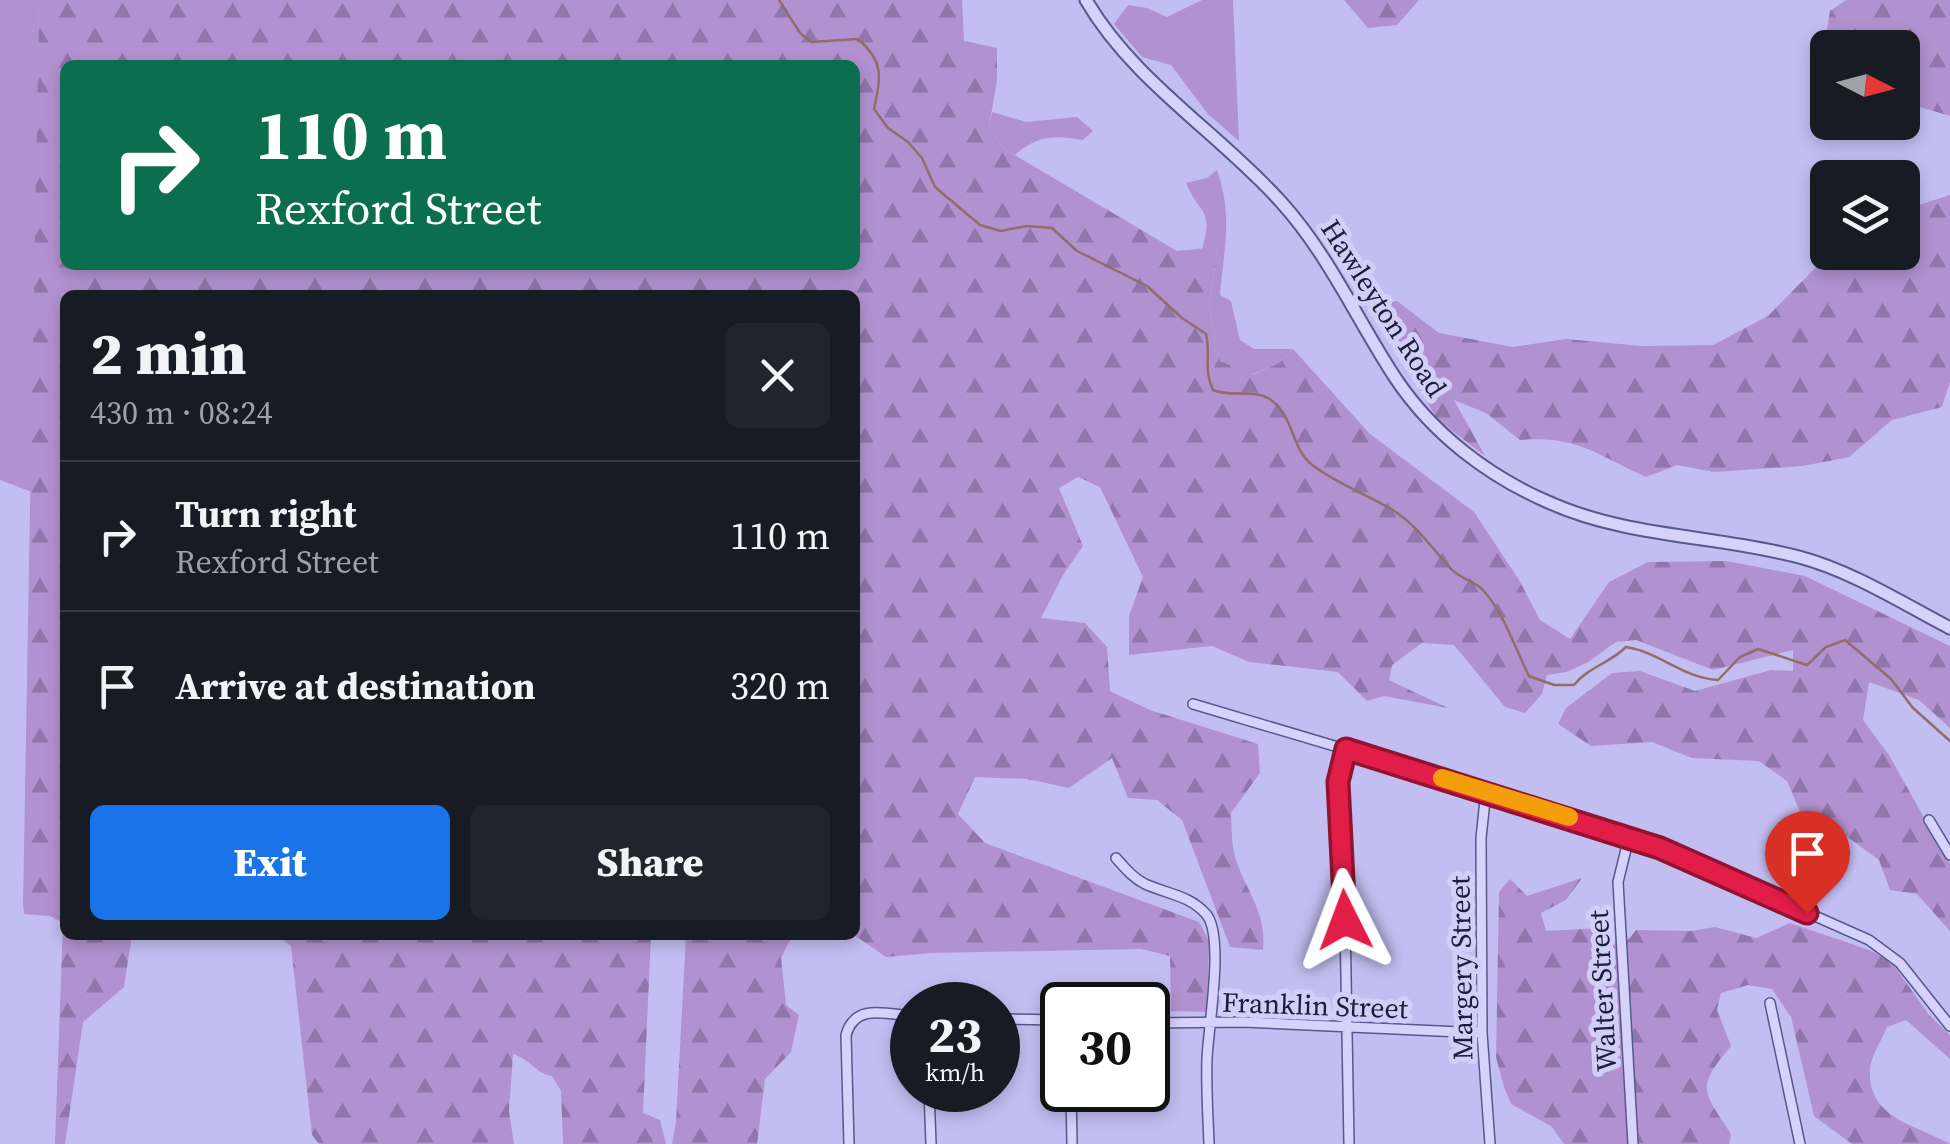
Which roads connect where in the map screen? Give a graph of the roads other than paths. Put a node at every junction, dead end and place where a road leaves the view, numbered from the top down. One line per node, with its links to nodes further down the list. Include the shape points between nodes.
1 (1086, 0): 2 (street, Hawleyton Road, via 1126,53 1296,219 1396,378 1438,430 1487,468 1558,506 1613,525 1822,565)
2 (1950, 628)
3 (1193, 704): 4 (street)
4 (1346, 749): 5 (street); 15 (street, via 1338,782)
5 (1486, 791): 7 (street); 16 (street, Margery Street)
6 (1929, 820): 8 (street)
7 (1628, 837): 14 (street, via 1869,940 1900,964); 25 (street, Walter Street, via 1618,882)
8 (1950, 856)
9 (1116, 858): 13 (street, via 1134,877 1178,894 1213,923)
10 (1770, 1003): 26 (street)
11 (890, 1014): 19 (street, via 853,1017 848,1026)
12 (1170, 1023): 13 (street, Franklin Street)
13 (1209, 1024): 15 (street, Franklin Street); 22 (street)
14 (1950, 1026)
15 (1347, 1027): 16 (street, Franklin Street); 23 (street)
16 (1482, 1033): 24 (street, Margery Street)
17 (930, 1112): 20 (street)
18 (1071, 1112): 21 (street)
19 (849, 1144)
20 (931, 1144)
21 (1072, 1144)
22 (1210, 1144)
23 (1349, 1144)
24 (1490, 1144)
25 (1633, 1144)
26 (1800, 1144)

